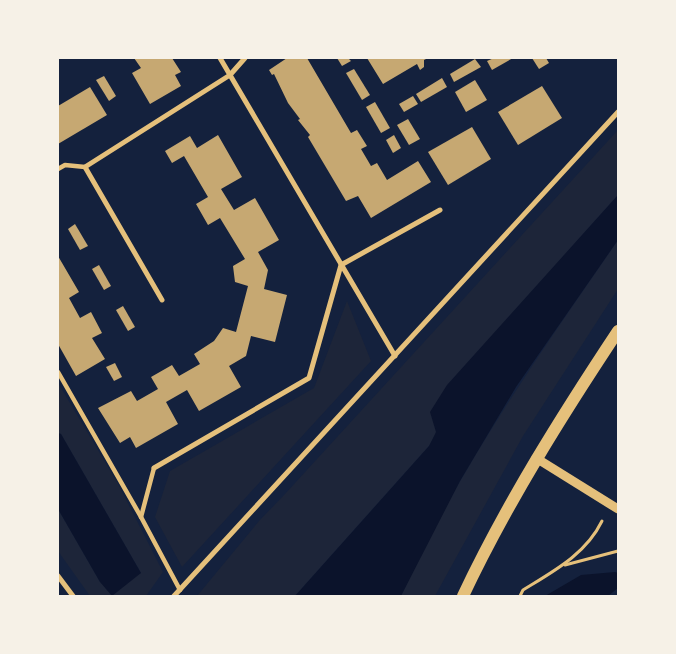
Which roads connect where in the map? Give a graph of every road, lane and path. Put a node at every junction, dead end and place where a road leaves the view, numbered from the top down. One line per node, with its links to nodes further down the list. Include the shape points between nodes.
1 (220, 58): 3 (street)
2 (245, 58): 3 (street)
3 (230, 76): 5 (street); 8 (street)
4 (618, 112): 11 (street)
5 (85, 167): 6 (street, via 65,165); 9 (street)
6 (58, 169)
7 (440, 210): 8 (street)
8 (341, 265): 11 (street); 14 (street, via 309,378)
9 (162, 300)
10 (618, 331): 13 (main road)
11 (394, 356): 20 (street)
12 (58, 372): 16 (street)
13 (536, 458): 15 (street); 23 (main road)
14 (154, 468): 16 (street)
15 (615, 506): 18 (path, via 594,538)
16 (141, 517): 20 (street)
17 (618, 551): 18 (path)
18 (564, 565): 24 (path, via 523,590)
19 (58, 576): 21 (street)
20 (180, 590): 22 (street)
21 (73, 596)
22 (174, 596)
23 (463, 596)
24 (520, 596)

